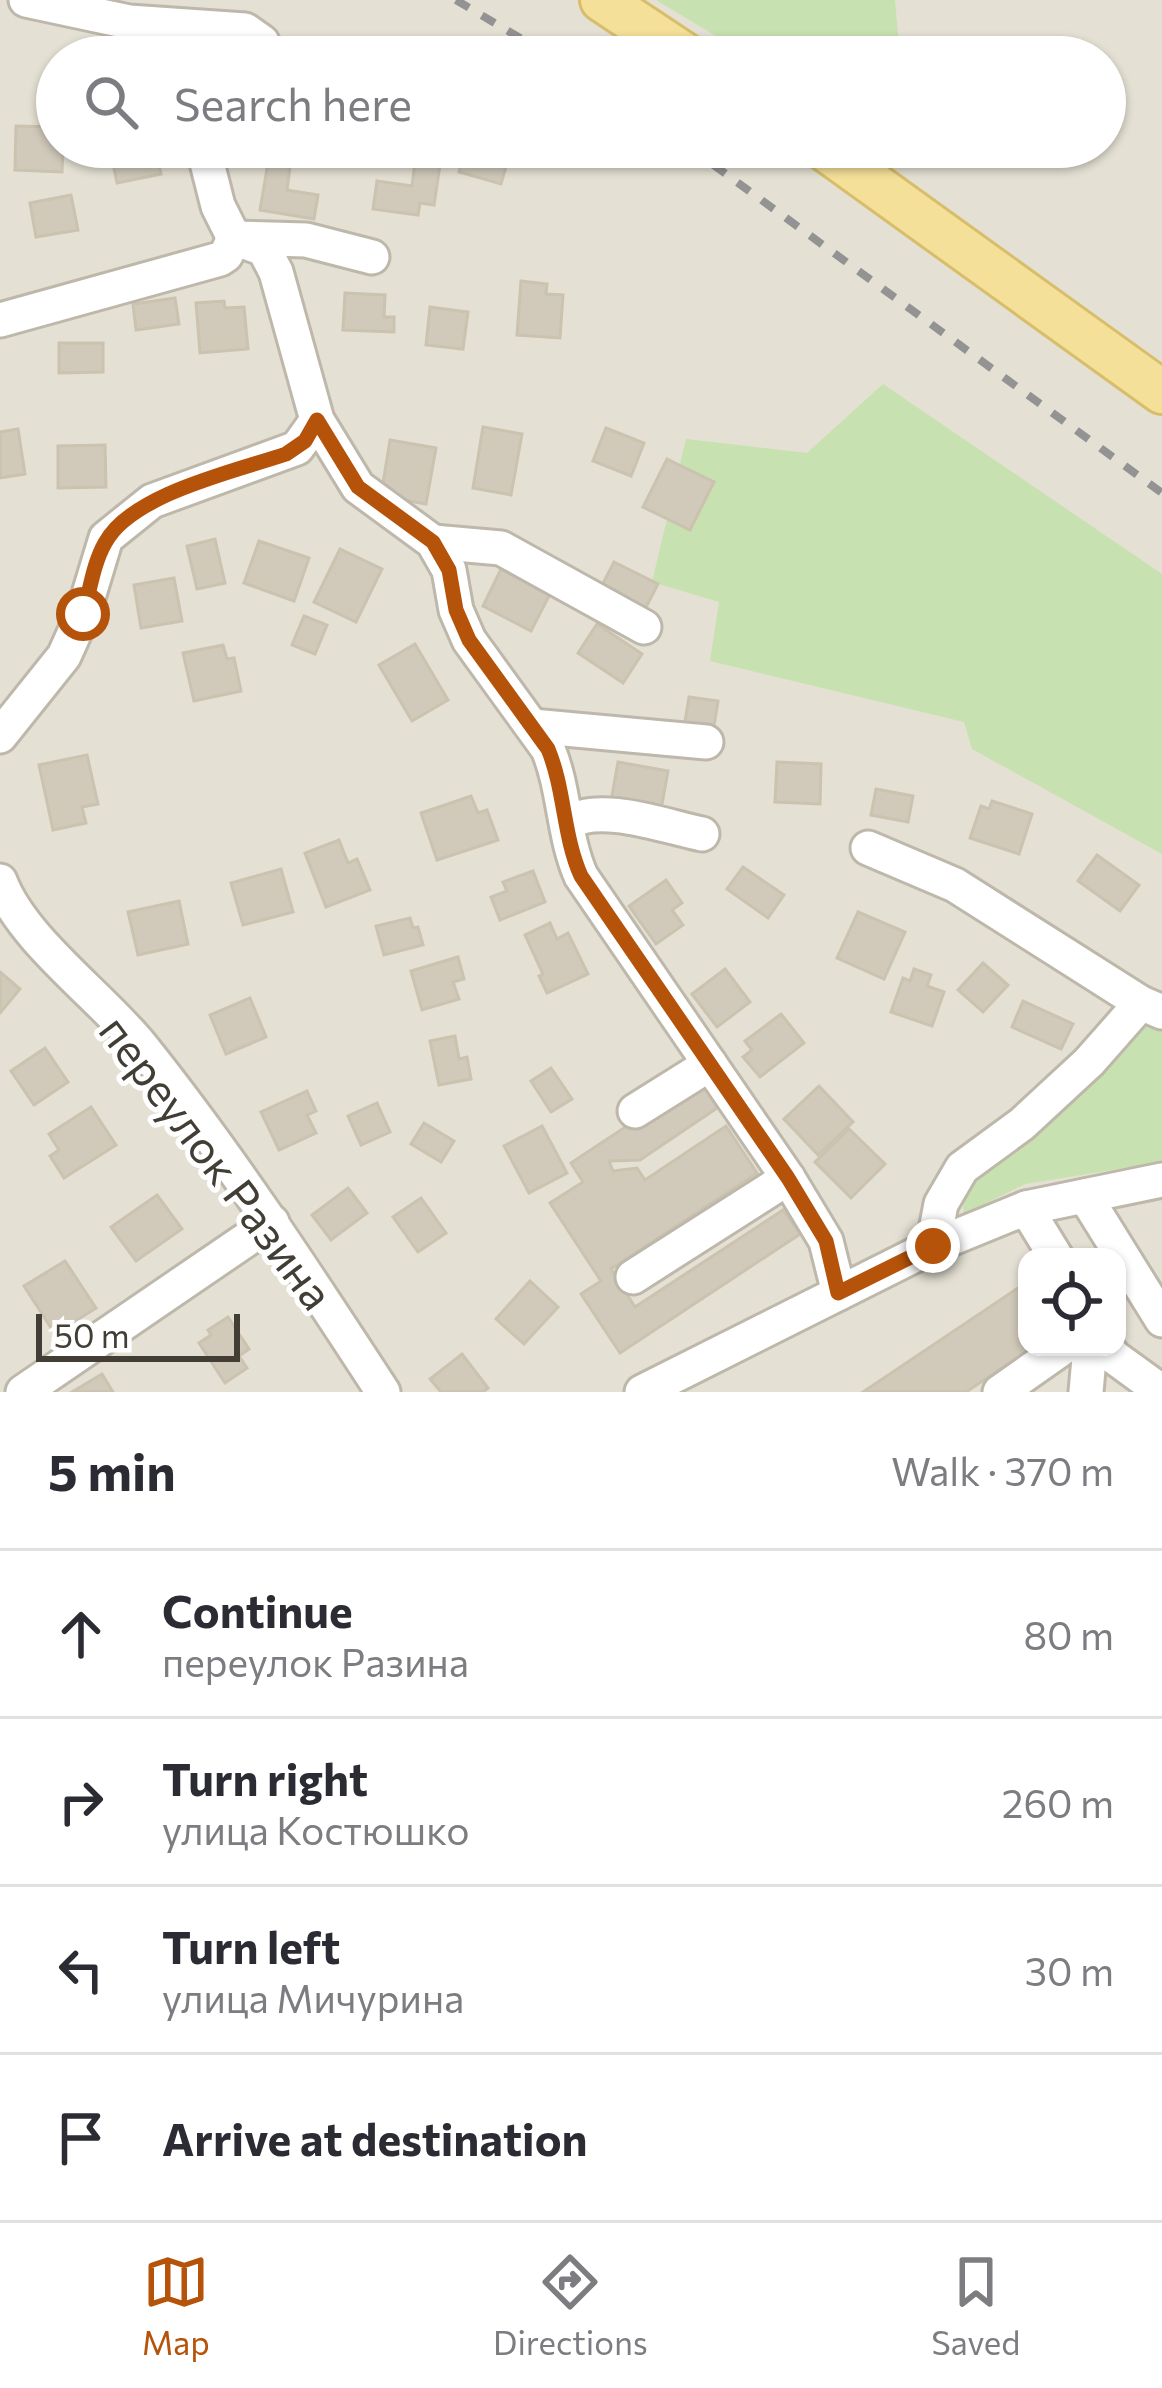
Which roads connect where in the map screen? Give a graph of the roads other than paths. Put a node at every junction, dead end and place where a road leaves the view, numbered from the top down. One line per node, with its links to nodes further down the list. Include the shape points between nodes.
1 (26, 0): 3 (street)
2 (602, 0): 4 (main road)
3 (255, 36)
4 (656, 36)
5 (208, 168): 7 (street)
6 (851, 168): 10 (main road)
7 (234, 238): 8 (street, via 306,240); 9 (street, via 220,259); 11 (street, via 268,254)
8 (372, 257)
9 (0, 320)
10 (1162, 392)
11 (317, 420): 12 (street, via 358,487); 15 (street, via 286,454 152,501 106,538 64,656)
12 (433, 542): 13 (street, via 501,548); 14 (street, via 469,640)
13 (644, 627)
14 (532, 726): 16 (street); 17 (street, via 556,768)
15 (0, 736)
16 (706, 742)
17 (567, 824): 18 (street, via 604,814); 22 (street, via 581,876)
18 (702, 834)
19 (868, 848): 21 (street, via 955,884)
20 (0, 881): 28 (street, переулок Разина, via 22,919 139,1042)
21 (1152, 1008): 29 (street, via 962,1168 941,1204)
22 (710, 1064): 23 (street); 24 (street)
23 (635, 1111)
24 (788, 1178): 31 (street); 32 (street, via 826,1241)
25 (1162, 1180): 26 (street)
26 (1085, 1196): 27 (street); 33 (street)
27 (1026, 1208): 29 (street); 30 (street)
28 (272, 1222): 37 (street); 38 (street, переулок Разина)
29 (933, 1246): 32 (street)
30 (1050, 1248)
31 (633, 1276)
32 (838, 1293): 39 (street)
33 (1162, 1320)
34 (1051, 1356): 40 (street)
35 (1089, 1356): 41 (street)
36 (1113, 1356): 42 (street)
37 (23, 1392)
38 (383, 1392)
39 (642, 1392)
40 (1000, 1392)
41 (1086, 1392)
42 (1162, 1392)

